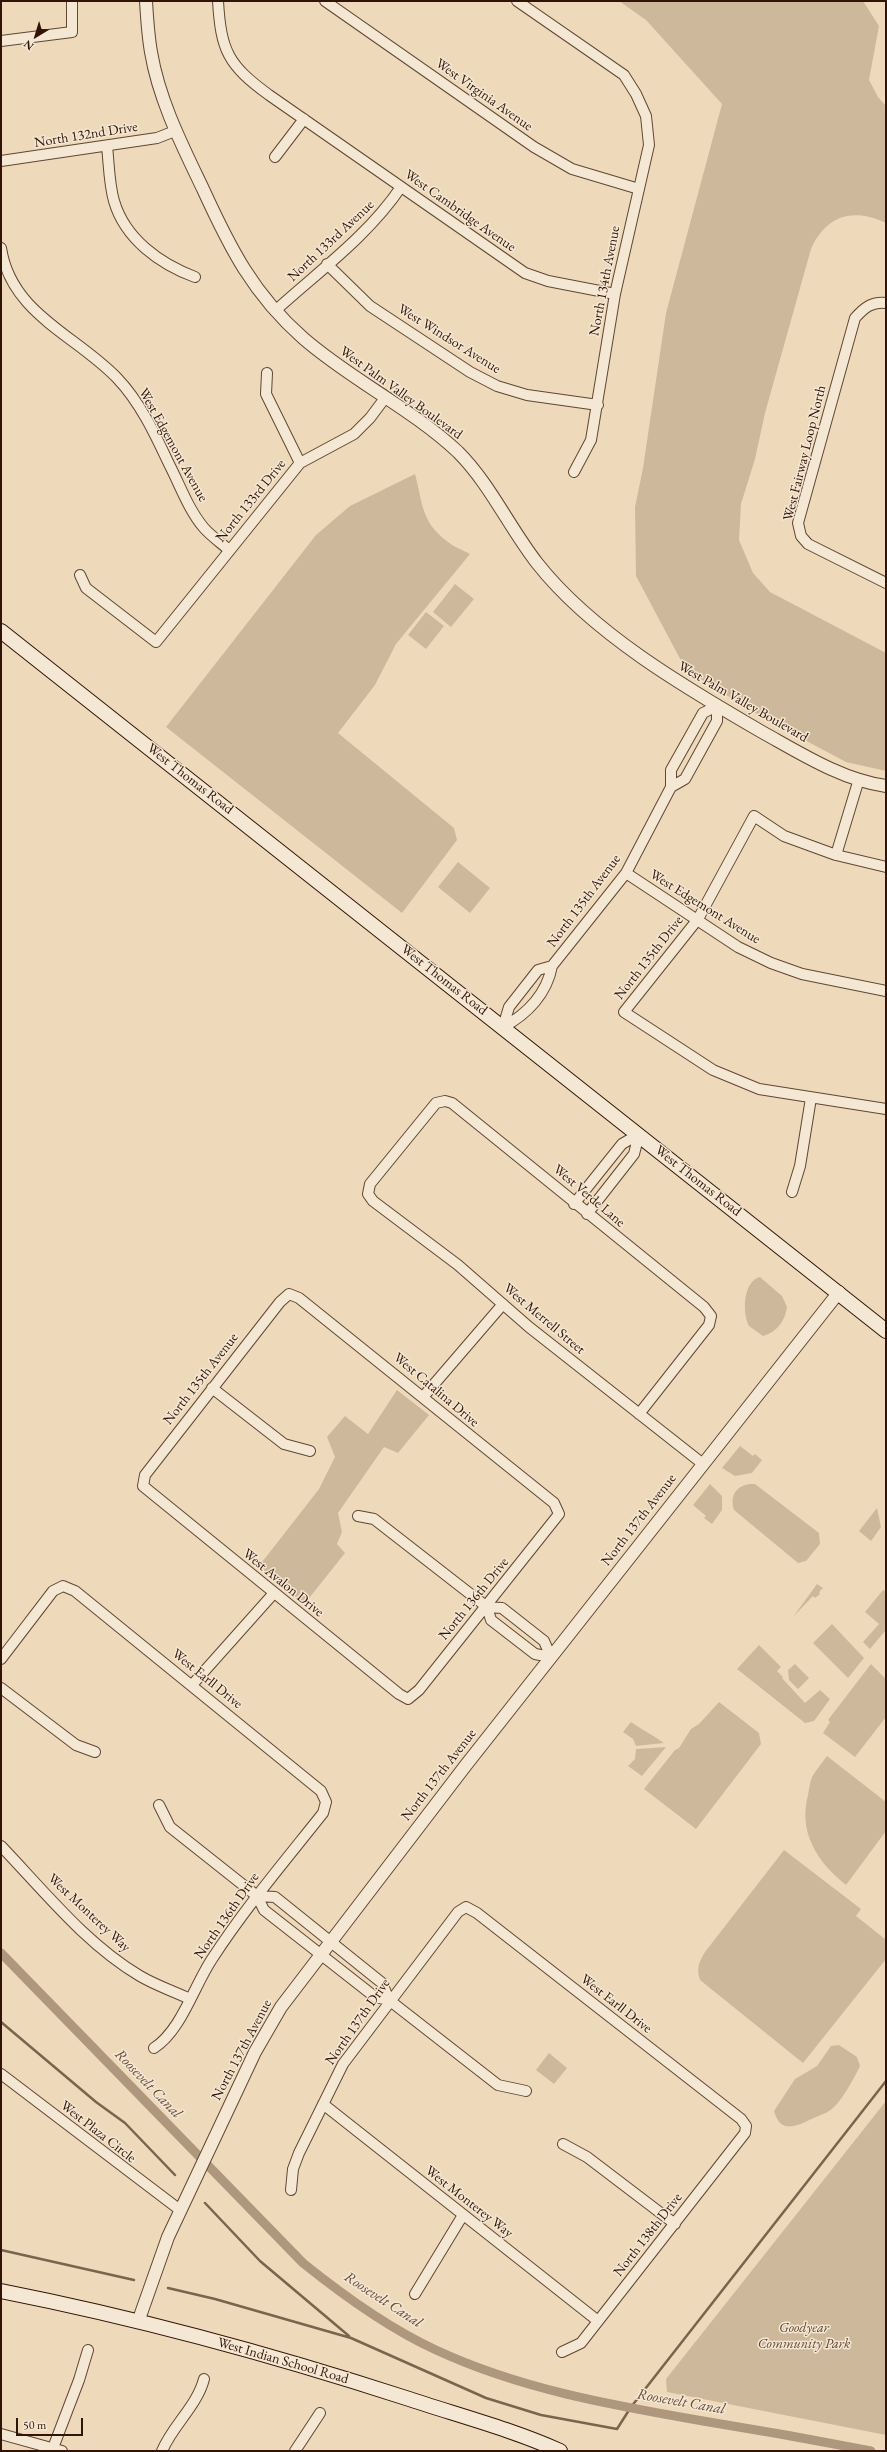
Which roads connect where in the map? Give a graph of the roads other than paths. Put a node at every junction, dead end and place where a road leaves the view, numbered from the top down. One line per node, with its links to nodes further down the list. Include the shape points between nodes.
1 (72, 1): 6 (street, via 72,32)
2 (146, 1): 8 (street, West Palm Valley Boulevard, via 151,52)
3 (218, 1): 7 (street, West Cambridge Avenue, via 223,43 234,65 249,80)
4 (325, 1): 13 (street, West Virginia Avenue, via 534,147 572,169)
5 (517, 1): 13 (street, North 134th Avenue, via 624,75 646,116 649,132 649,145)
6 (1, 41)
7 (304, 119): 10 (street); 12 (street, West Cambridge Avenue)
8 (175, 131): 9 (street, North 132nd Drive, via 156,138); 19 (street, West Palm Valley Boulevard, via 240,265)
9 (107, 146): 11 (street, North 132nd Drive); 16 (street, via 113,195 122,220 152,254 172,269)
10 (275, 157)
11 (1, 162)
12 (401, 187): 15 (street, North 133rd Avenue, via 376,220); 17 (street, West Cambridge Avenue, via 525,273 548,281)
13 (639, 189): 17 (street, North 134th Avenue)
14 (1, 248): 25 (street, West Edgemont Avenue, via 3,261 16,290 33,311 117,378 134,400 170,464 182,494 204,528)
15 (327, 264): 19 (street, North 133rd Avenue); 22 (street, West Windsor Avenue, via 370,306 470,372 497,386 528,395)
16 (195, 277)
17 (615, 294): 22 (street, North 134th Avenue)
18 (886, 303): 27 (street, West Fairway Loop North, via 877,302 863,308 855,318 798,523 801,536 808,544)
19 (275, 311): 21 (street, West Palm Valley Boulevard, via 326,357)
20 (267, 373): 23 (street, via 266,394)
21 (385, 398): 23 (street, North 133rd Drive, via 354,434); 29 (street, West Palm Valley Boulevard, via 429,428 459,454 482,482 537,563 582,610 650,663 701,698)
22 (598, 405): 24 (street, North 134th Avenue, via 591,440)
23 (300, 464): 25 (street, North 133rd Drive)
24 (574, 472)
25 (229, 550): 26 (street, North 133rd Drive, via 156,642 86,588)
26 (80, 575)
27 (886, 583)
28 (1, 631): 39 (main road, West Thomas Road)
29 (718, 706): 30 (street, West Palm Valley Boulevard, via 821,764); 32 (street, North 135th Avenue, via 717,721 685,780); 32 (street, North 135th Avenue, via 703,713 671,770)
30 (859, 779): 31 (street, West Palm Valley Boulevard); 33 (street)
31 (886, 786)
32 (671, 787): 35 (street, North 135th Avenue)
33 (836, 855): 34 (street); 36 (street, North 135th Drive, via 784,836 754,816)
34 (886, 867)
35 (626, 873): 36 (street, West Edgemont Avenue); 37 (street, North 135th Avenue)
36 (698, 919): 38 (street, West Edgemont Avenue, via 738,947 771,963 802,974); 40 (street, North 135th Drive, via 624,1012 713,1070 759,1089)
37 (552, 966): 39 (street, North 135th Avenue, via 538,970 509,1007); 39 (street, North 135th Avenue, via 549,983 522,1018)
38 (886, 991)
39 (503, 1027): 43 (main road, West Thomas Road)
40 (811, 1098): 42 (street); 44 (street, via 800,1166)
41 (445, 1100): 45 (street, West Verde Lane, via 541,1174); 49 (street, West Merrell Street, via 432,1107 370,1184 368,1194 373,1201 458,1265)
42 (886, 1109)
43 (639, 1134): 45 (street, via 622,1144); 46 (street, via 634,1154); 47 (main road, West Thomas Road)
44 (792, 1192)
45 (574, 1204): 46 (street, West Verde Lane)
46 (586, 1214): 53 (street, West Verde Lane, via 704,1307 711,1316 709,1326)
47 (839, 1292): 50 (main road, West Thomas Road); 55 (street, North 137th Avenue)
48 (290, 1294): 51 (street, North 135th Avenue, via 280,1302); 52 (street, West Catalina Drive, via 299,1298)
49 (503, 1304): 52 (street); 53 (street, West Merrell Street)
50 (886, 1331)
51 (212, 1388): 54 (street, via 284,1444); 56 (street, North 135th Avenue, via 145,1475)
52 (423, 1397): 57 (street, West Catalina Drive, via 554,1503)
53 (639, 1414): 55 (street, West Merrell Street)
54 (310, 1451)
55 (703, 1464): 61 (street, North 137th Avenue)
56 (143, 1486): 59 (street, West Avalon Drive)
57 (559, 1514): 60 (street, North 136th Drive)
58 (358, 1516): 60 (street, via 374,1519)
59 (274, 1593): 63 (street); 65 (street, West Avalon Drive)
60 (487, 1607): 61 (street, via 491,1620 535,1654); 61 (street, via 502,1608 544,1641); 65 (street, North 136th Drive, via 419,1690)
61 (551, 1658): 72 (street, North 137th Avenue)
62 (1, 1659): 63 (street, West Earll Drive, via 53,1591 63,1586 75,1591)
63 (192, 1685): 67 (street, West Earll Drive, via 321,1791)
64 (1, 1688): 66 (street, via 76,1745)
65 (408, 1699)
66 (95, 1752)
67 (326, 1802): 70 (street, North 136th Drive, via 323,1813)
68 (159, 1805): 70 (street, via 170,1827)
69 (1, 1846): 74 (street, West Monterey Way, via 106,1952 140,1977)
70 (257, 1896): 72 (street, via 274,1898); 73 (street, via 264,1910); 74 (street, North 136th Drive, via 211,1960)
71 (466, 1907): 75 (street, North 137th Drive, via 458,1912); 80 (street, West Earll Drive, via 483,1917 735,2114)
72 (329, 1941): 73 (street, North 137th Avenue); 75 (street, via 382,1983)
73 (320, 1953): 75 (street, via 375,1997); 83 (street, North 137th Avenue, via 267,2029)
74 (190, 1999): 76 (street, North 136th Drive, via 170,2034)
75 (389, 2000): 78 (street, via 498,2085); 79 (street, North 137th Drive, via 343,2064)
76 (154, 2048)
77 (1, 2074): 83 (street, West Plaza Circle)
78 (526, 2091)
79 (323, 2104): 82 (street, North 137th Drive, via 293,2169); 84 (street, West Monterey Way)
80 (746, 2126): 85 (street, North 138th Drive, via 745,2134)
81 (563, 2144): 85 (street, via 587,2157)
82 (291, 2190)
83 (180, 2210): 89 (street, North 137th Avenue, via 153,2275)
84 (463, 2215): 87 (street); 88 (street, West Monterey Way)
85 (675, 2224): 88 (street, North 138th Drive)
86 (1, 2291): 89 (main road, West Indian School Road)
87 (415, 2294)
88 (598, 2321): 91 (street, North 138th Drive, via 580,2343)
89 (138, 2322): 98 (main road, West Indian School Road, via 366,2385)
90 (88, 2350): 95 (street)
91 (562, 2352)
92 (204, 2379): 96 (street, via 200,2395 172,2431)
93 (320, 2413): 97 (street)
94 (1, 2434): 95 (street)
95 (58, 2449)
96 (162, 2451)
97 (295, 2451)
98 (560, 2451)

